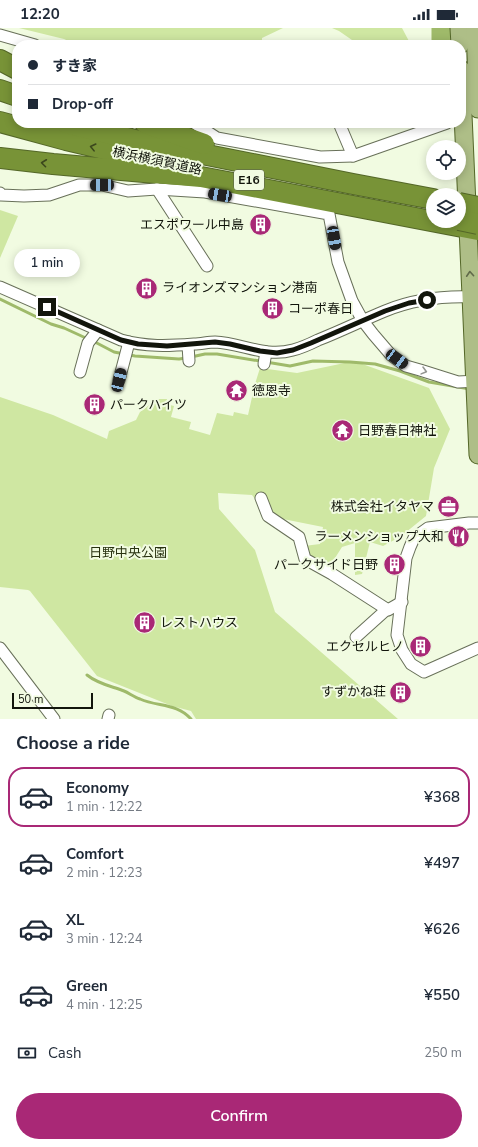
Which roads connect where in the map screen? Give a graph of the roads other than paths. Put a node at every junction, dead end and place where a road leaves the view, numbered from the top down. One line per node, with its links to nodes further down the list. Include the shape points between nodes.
1 (459, 28): 5 (main road)
2 (475, 28): 14 (main road)
3 (0, 35): 4 (street)
4 (18, 40)
5 (460, 40)
6 (0, 60): 8 (highway)
7 (0, 66): 9 (highway)
8 (12, 67)
9 (12, 69)
10 (0, 90): 11 (highway)
11 (12, 94)
12 (0, 105): 13 (highway)
13 (12, 109)
14 (478, 109)
15 (0, 122): 16 (highway, 横浜横須賀道路 / E16)
16 (12, 123)
17 (125, 128): 27 (highway, via 196,146)
18 (159, 128): 30 (highway, via 243,157)
19 (202, 128): 25 (street, via 217,138 320,157)
20 (341, 128): 25 (street)
21 (434, 128): 25 (street)
22 (458, 128): 28 (main road)
23 (67, 129): 24 (highway); 27 (highway, 横浜横須賀道路 / E16); 34 (highway, 横浜横須賀道路 / E16, one-way to 23, via 151,161)
24 (0, 132)
25 (352, 156)
26 (0, 158): 35 (highway, one-way to 26, via 201,177)
27 (244, 162): 32 (highway, 横浜横須賀道路 / E16)
28 (464, 188)
29 (157, 190): 31 (street, via 128,191 102,185 79,185 49,195); 36 (street); 39 (street, via 205,192 329,214 338,262 352,301)
30 (426, 192)
31 (0, 194)
32 (426, 198)
33 (466, 204): 35 (main road)
34 (426, 214)
35 (471, 225): 38 (main road, one-way to 35)
36 (207, 266)
37 (0, 287): 40 (street)
38 (472, 297): 39 (street, via 446,297 415,302); 44 (main road)
39 (363, 321): 41 (street, via 293,350 266,357 230,344 215,342 189,352 138,344); 44 (street, one-way to 44, via 391,355 406,366)
40 (94, 336): 41 (street, via 121,340); 42 (street)
41 (127, 349): 43 (street)
42 (80, 372)
43 (119, 380)
44 (476, 386): 45 (main road)
45 (478, 455)
46 (260, 498): 49 (street, via 268,516 299,537 305,559)
47 (478, 523): 48 (street, via 428,528 414,538 406,558)
48 (402, 602): 49 (street); 52 (street, via 397,636 402,650 412,664 424,672)
49 (386, 610): 50 (street)
50 (356, 637)
51 (0, 648): 53 (street)
52 (478, 648)
53 (54, 719)

